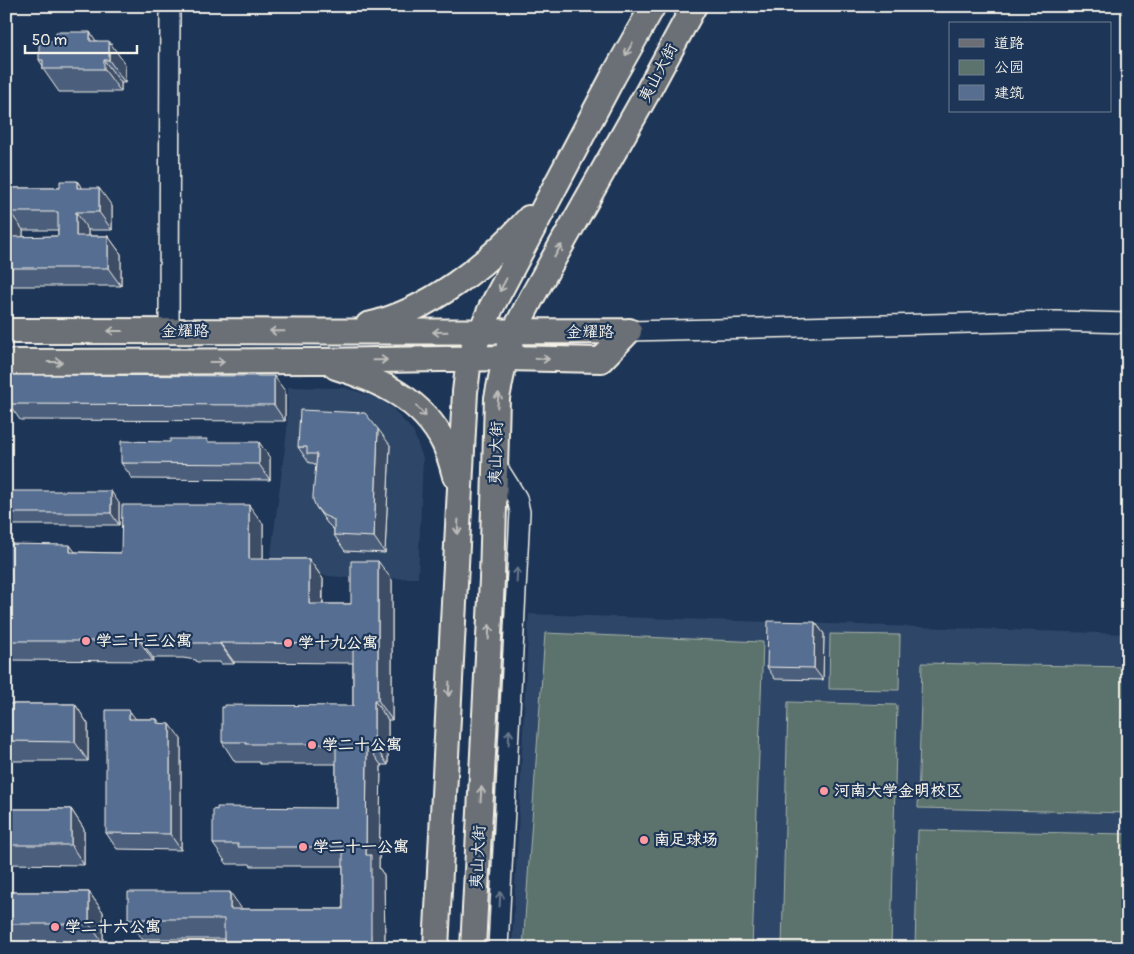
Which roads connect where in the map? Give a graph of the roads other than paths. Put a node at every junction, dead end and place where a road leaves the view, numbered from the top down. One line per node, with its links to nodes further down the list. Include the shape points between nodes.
1 (170, 6): 7 (street)
2 (653, 6): 4 (main road, 夷山大街, one-way to 4)
3 (694, 6): 10 (main road, 夷山大街, one-way to 3)
4 (552, 193): 8 (main road, 夷山大街, one-way to 8); 9 (main road, via 507,242 435,297 374,324)
5 (1128, 323): 11 (street)
6 (6, 331): 7 (main road, 金耀路, one-way to 6)
7 (169, 331): 9 (main road, 金耀路, one-way to 7)
8 (480, 331): 9 (main road, 金耀路, one-way to 9); 10 (main road, 金耀路); 13 (main road, 夷山大街)
9 (338, 332)
10 (514, 332): 11 (main road, 金耀路); 12 (main road, 夷山大街)
11 (629, 332): 12 (main road, 金耀路, one-way to 11, via 601,360)
12 (505, 358): 13 (main road, 金耀路); 16 (main road, 夷山大街, one-way to 12, via 497,398)
13 (469, 359): 14 (main road, 金耀路, one-way to 13); 17 (main road, 夷山大街)
14 (315, 361): 15 (main road, 金耀路, one-way to 14); 17 (main road, one-way to 17, via 384,384 414,403 444,443)
15 (6, 362)
16 (496, 463): 19 (main road, 夷山大街, one-way to 16); 20 (street, one-way to 16, via 520,512 517,498)
17 (460, 488): 18 (main road, 夷山大街, one-way to 18)
18 (436, 948)
19 (473, 948)
20 (498, 948)

